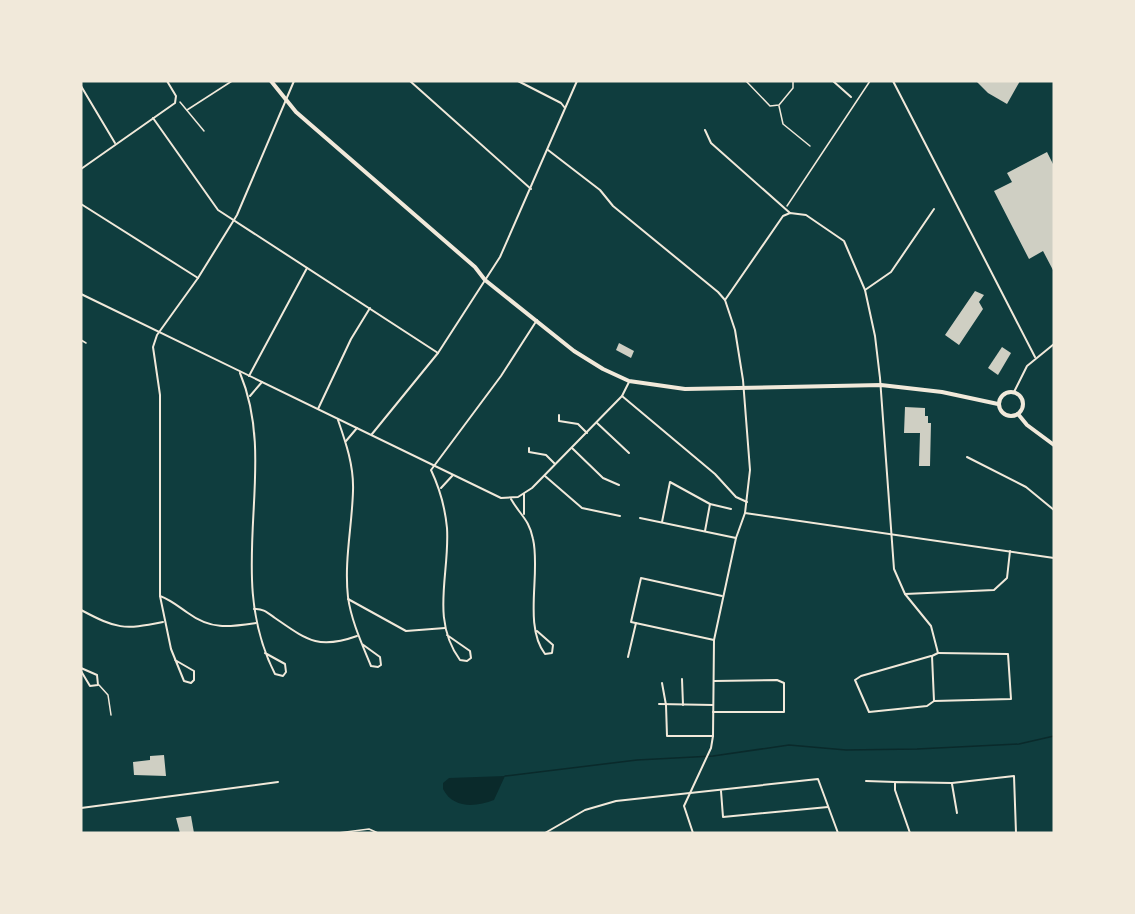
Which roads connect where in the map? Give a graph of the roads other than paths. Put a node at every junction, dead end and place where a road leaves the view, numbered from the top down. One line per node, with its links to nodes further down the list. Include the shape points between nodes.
1 (167, 81): 16 (street, via 177,99)
2 (271, 81): 13 (main road)
3 (294, 81): 13 (street)
4 (410, 81): 22 (street)
5 (518, 81): 15 (street)
6 (577, 81): 15 (street)
7 (746, 81): 14 (lane, via 770,106)
8 (793, 81): 14 (lane, via 794,88)
9 (833, 81): 12 (street)
10 (893, 81): 40 (street)
11 (81, 87): 18 (street)
12 (851, 97)
13 (285, 101): 26 (street); 29 (main road, via 475,267)
14 (779, 105): 19 (lane, via 783,124)
15 (565, 108): 20 (street)
16 (153, 118): 18 (street); 26 (street, via 218,210)
17 (705, 130): 25 (street, via 711,143)
18 (115, 144): 21 (street)
19 (810, 146)
20 (548, 150): 22 (street); 32 (street, via 600,190 613,207)
21 (81, 169)
22 (531, 189): 29 (street)
23 (81, 204): 28 (street)
24 (934, 209): 30 (street, via 891,272)
25 (790, 213): 30 (street, via 806,215 844,241); 32 (street, via 778,219)
26 (233, 220): 27 (street); 28 (street)
27 (307, 268): 33 (street); 42 (street)
28 (198, 278): 35 (street)
29 (485, 280): 34 (main road); 39 (street)
30 (865, 290): 45 (street)
31 (81, 294): 35 (street)
32 (725, 300): 46 (street, via 735,330)
33 (370, 308): 39 (street); 51 (street)
34 (537, 320): 43 (main road, via 593,363); 65 (street, via 501,376)
35 (160, 332): 41 (street); 88 (street, via 153,347 160,395)
36 (81, 340): 37 (lane)
37 (86, 343)
38 (1054, 344): 40 (street)
39 (438, 353): 58 (street)
40 (1035, 357): 47 (street)
41 (240, 371): 42 (street); 48 (street)
42 (249, 376): 44 (street)
43 (629, 381): 46 (main road, via 685,388); 49 (street)
44 (261, 382): 48 (street); 51 (street)
45 (881, 385): 46 (main road); 50 (main road); 83 (street)
46 (743, 387): 73 (street, via 750,470)
47 (1014, 392): 50 (main road, via 1003,394); 52 (main road, via 1023,403)
48 (250, 396): 91 (street, via 255,445 250,564)
49 (622, 396): 55 (street); 73 (street, via 715,474 736,497)
50 (998, 404): 52 (main road, via 1004,414)
51 (318, 409): 54 (street)
52 (1018, 414): 60 (main road)
53 (559, 415): 57 (street, via 559,421 578,424)
54 (338, 419): 56 (street); 59 (street)
55 (597, 423): 57 (street); 63 (street)
56 (357, 428): 58 (street); 59 (street)
57 (587, 433): 62 (street)
58 (372, 435): 65 (street)
59 (346, 441): 90 (street, via 353,490)
60 (1054, 445)
61 (529, 448): 66 (street, via 529,452 546,455)
62 (572, 448): 66 (street); 69 (street, via 603,478)
63 (629, 453)
64 (967, 457): 76 (street, via 1026,487)
65 (433, 465): 67 (street); 70 (street, via 431,470)
66 (556, 465): 68 (street)
67 (453, 475): 70 (street); 72 (street)
68 (545, 476): 71 (street); 79 (street, via 582,508)
69 (620, 485)
70 (441, 489): 96 (street, via 447,530 442,597)
71 (525, 494): 72 (street); 78 (street)
72 (511, 499): 78 (street)
73 (747, 502): 77 (street)
74 (710, 504): 75 (street); 81 (street, via 670,482); 82 (street)
75 (731, 508)
76 (1054, 510)
77 (745, 513): 83 (street); 84 (street)
78 (524, 514): 97 (street, via 535,546)
79 (620, 516)
80 (640, 518): 81 (street)
81 (662, 522): 82 (street)
82 (705, 531): 84 (street)
83 (890, 534): 85 (street); 87 (street, via 894,569)
84 (736, 538): 89 (street)
85 (1010, 551): 86 (street); 87 (street, via 1007,578 994,591)
86 (1054, 558)
87 (905, 594): 103 (street, via 931,626)
88 (160, 596): 93 (street); 95 (street, via 213,627)
89 (723, 596): 94 (street, via 641,578 631,622); 100 (street)
90 (348, 599): 96 (street, via 406,631); 99 (street)
91 (254, 609): 95 (street); 99 (street, via 266,611 313,641 334,643)
92 (81, 610): 93 (street, via 114,627)
93 (164, 622): 106 (street)
94 (636, 622): 100 (street); 105 (street)
95 (256, 623): 102 (street)
96 (445, 628): 98 (street)
97 (537, 632): 97 (street, via 542,650 552,653 553,645)
98 (447, 634): 98 (street, via 459,660 471,658 470,651)
99 (358, 636): 101 (street)
100 (714, 640): 109 (street)
101 (362, 644): 101 (street, via 371,666 378,668 380,657)
102 (266, 653): 102 (street, via 275,674 282,676 285,664)
103 (938, 653): 104 (street); 112 (street, via 1008,654 1011,699)
104 (932, 656): 112 (street); 112 (street, via 855,680 869,712 927,706)
105 (628, 657)
106 (175, 660): 106 (street, via 184,681 194,681 194,671)
107 (81, 669): 111 (street, via 97,675); 111 (street, via 90,686)
108 (682, 679): 115 (street)
109 (713, 681): 116 (street); 117 (street, via 777,680 784,683 786,690 784,712)
110 (662, 683): 114 (street)
111 (98, 685): 118 (lane, via 108,695)
112 (934, 701)
113 (659, 704): 114 (street)
114 (666, 705): 115 (street); 119 (street, via 667,736)
115 (683, 705): 116 (street)
116 (713, 705): 117 (street)
117 (713, 712): 119 (street)
118 (111, 715)
119 (713, 736): 125 (street)
120 (866, 781): 122 (street)
121 (278, 782): 127 (street)
122 (896, 782): 123 (street); 134 (street, via 895,790)
123 (952, 783): 128 (street); 135 (street, via 1014,776)
124 (721, 791): 125 (street); 126 (street, via 726,787 818,779); 126 (street, via 723,817)
125 (689, 793): 131 (street, via 610,802 585,810); 132 (street, via 684,811)
126 (828, 807): 133 (street)
127 (81, 808)
128 (957, 813)
129 (338, 833): 130 (lane, via 369,829)
130 (378, 833)
131 (545, 833)
132 (693, 833)
133 (838, 833)
134 (910, 833)
135 (1016, 833)

